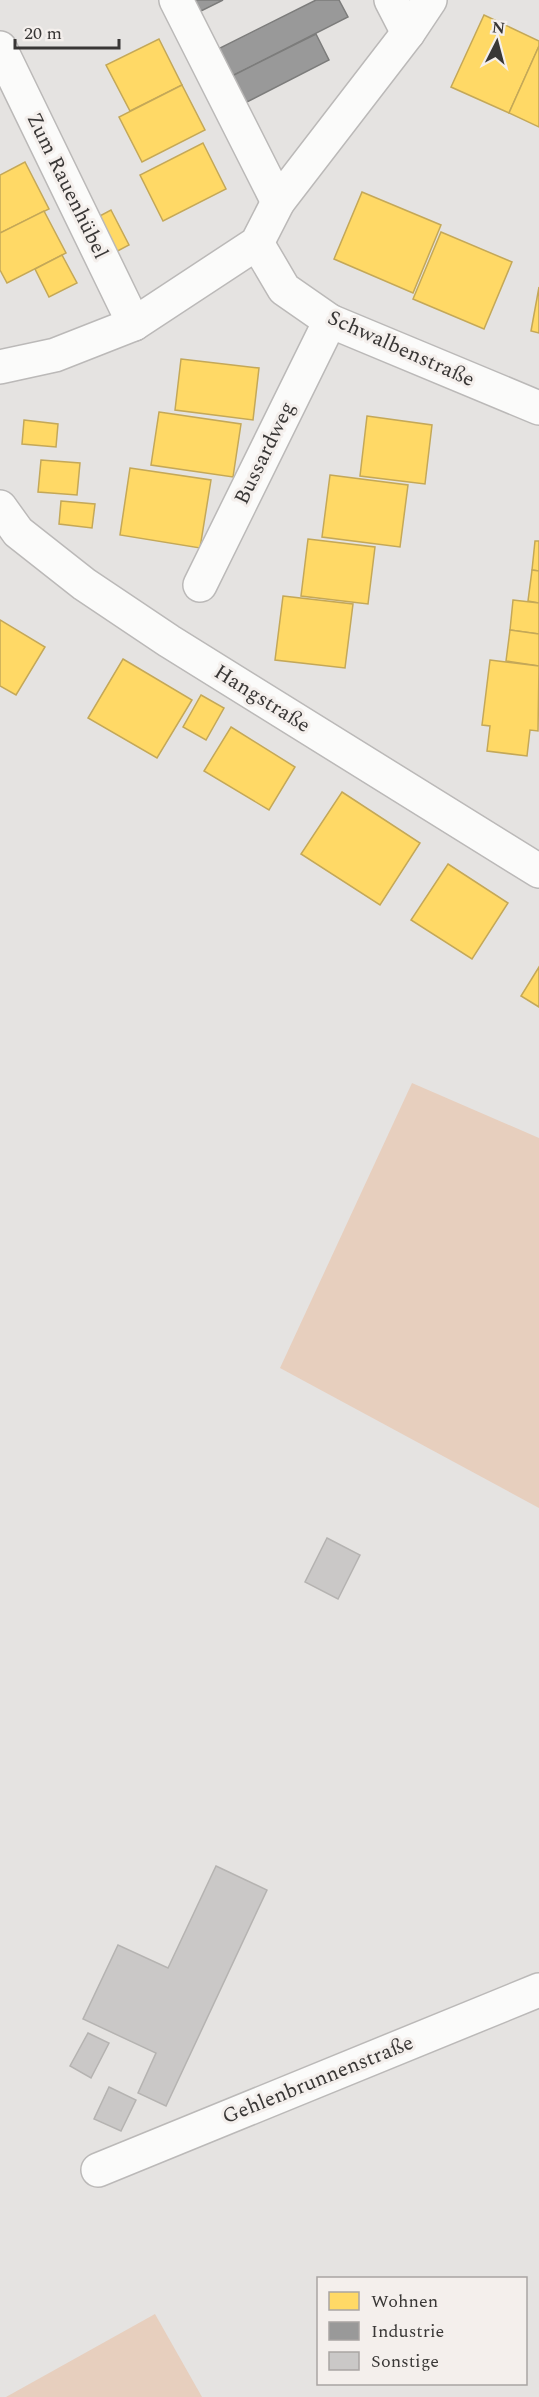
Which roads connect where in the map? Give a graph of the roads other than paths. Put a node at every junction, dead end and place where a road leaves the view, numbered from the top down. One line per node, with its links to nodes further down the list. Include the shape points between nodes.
1 (176, 0): 6 (street)
2 (390, 0): 4 (street)
3 (430, 0): 4 (street)
4 (408, 33): 6 (street)
5 (0, 48): 9 (street, Zum Rauenhübel)
6 (278, 202): 7 (street)
7 (257, 243): 8 (street, Schwalbenstraße, via 284,289); 9 (street)
8 (330, 321): 11 (street, Schwalbenstraße); 13 (street, Bussardweg)
9 (134, 324): 10 (street, via 55,355)
10 (0, 367)
11 (539, 408)
12 (0, 507): 14 (street, Hangstraße, via 18,532 84,584)
13 (200, 585)
14 (539, 871)
15 (539, 1990): 16 (street, Gehlenbrunnenstraße)
16 (98, 2170)

